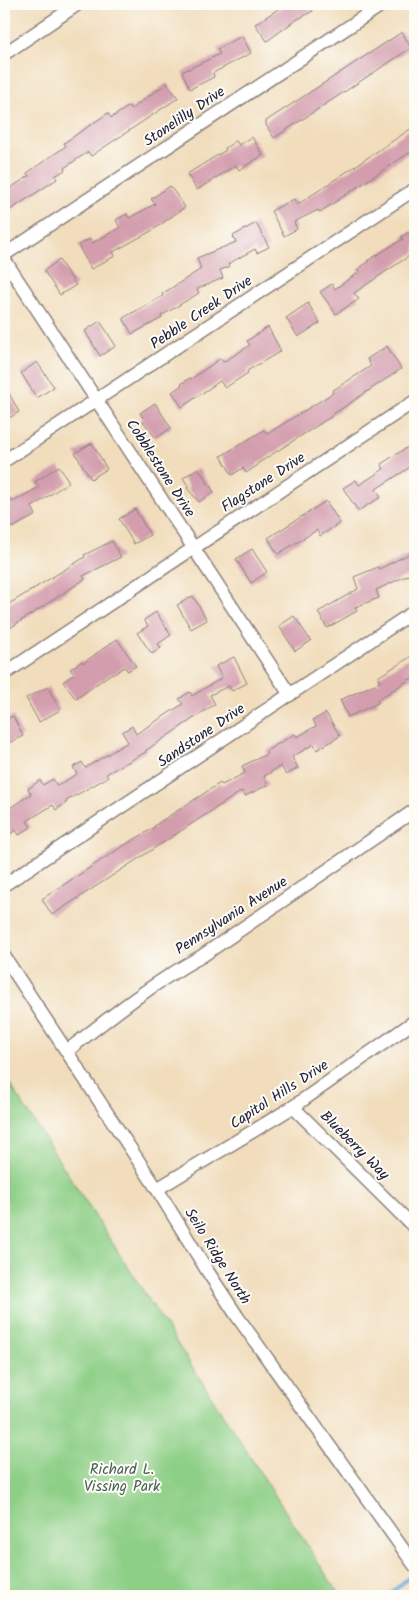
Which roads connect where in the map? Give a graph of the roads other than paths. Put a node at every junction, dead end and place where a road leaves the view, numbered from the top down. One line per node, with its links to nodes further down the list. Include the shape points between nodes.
1 (78, 4): 3 (street)
2 (382, 4): 5 (street, Stonelilly Drive)
3 (5, 51)
4 (415, 189): 7 (street, Pebble Creek Drive)
5 (4, 255)
6 (4, 259): 7 (street, Cobblestone Drive)
7 (96, 400): 9 (street, Pebble Creek Drive); 10 (street, Cobblestone Drive)
8 (415, 401): 10 (street, Flagstone Drive)
9 (4, 461)
10 (194, 548): 12 (street, Flagstone Drive); 13 (street, Cobblestone Drive)
11 (415, 611): 13 (street, Sandstone Drive)
12 (4, 674)
13 (290, 695): 15 (street, Sandstone Drive)
14 (415, 810): 18 (street, Pennsylvania Avenue, via 158,983)
15 (4, 885)
16 (4, 956): 18 (street, Seilo Ridge North)
17 (415, 1022): 19 (street, Capitol Hills Drive)
18 (68, 1051): 20 (street, Seilo Ridge North)
19 (293, 1107): 20 (street, Capitol Hills Drive); 21 (street, Blueberry Way)
20 (157, 1188): 22 (street, Seilo Ridge North, via 237,1316)
21 (415, 1228)
22 (415, 1566)

